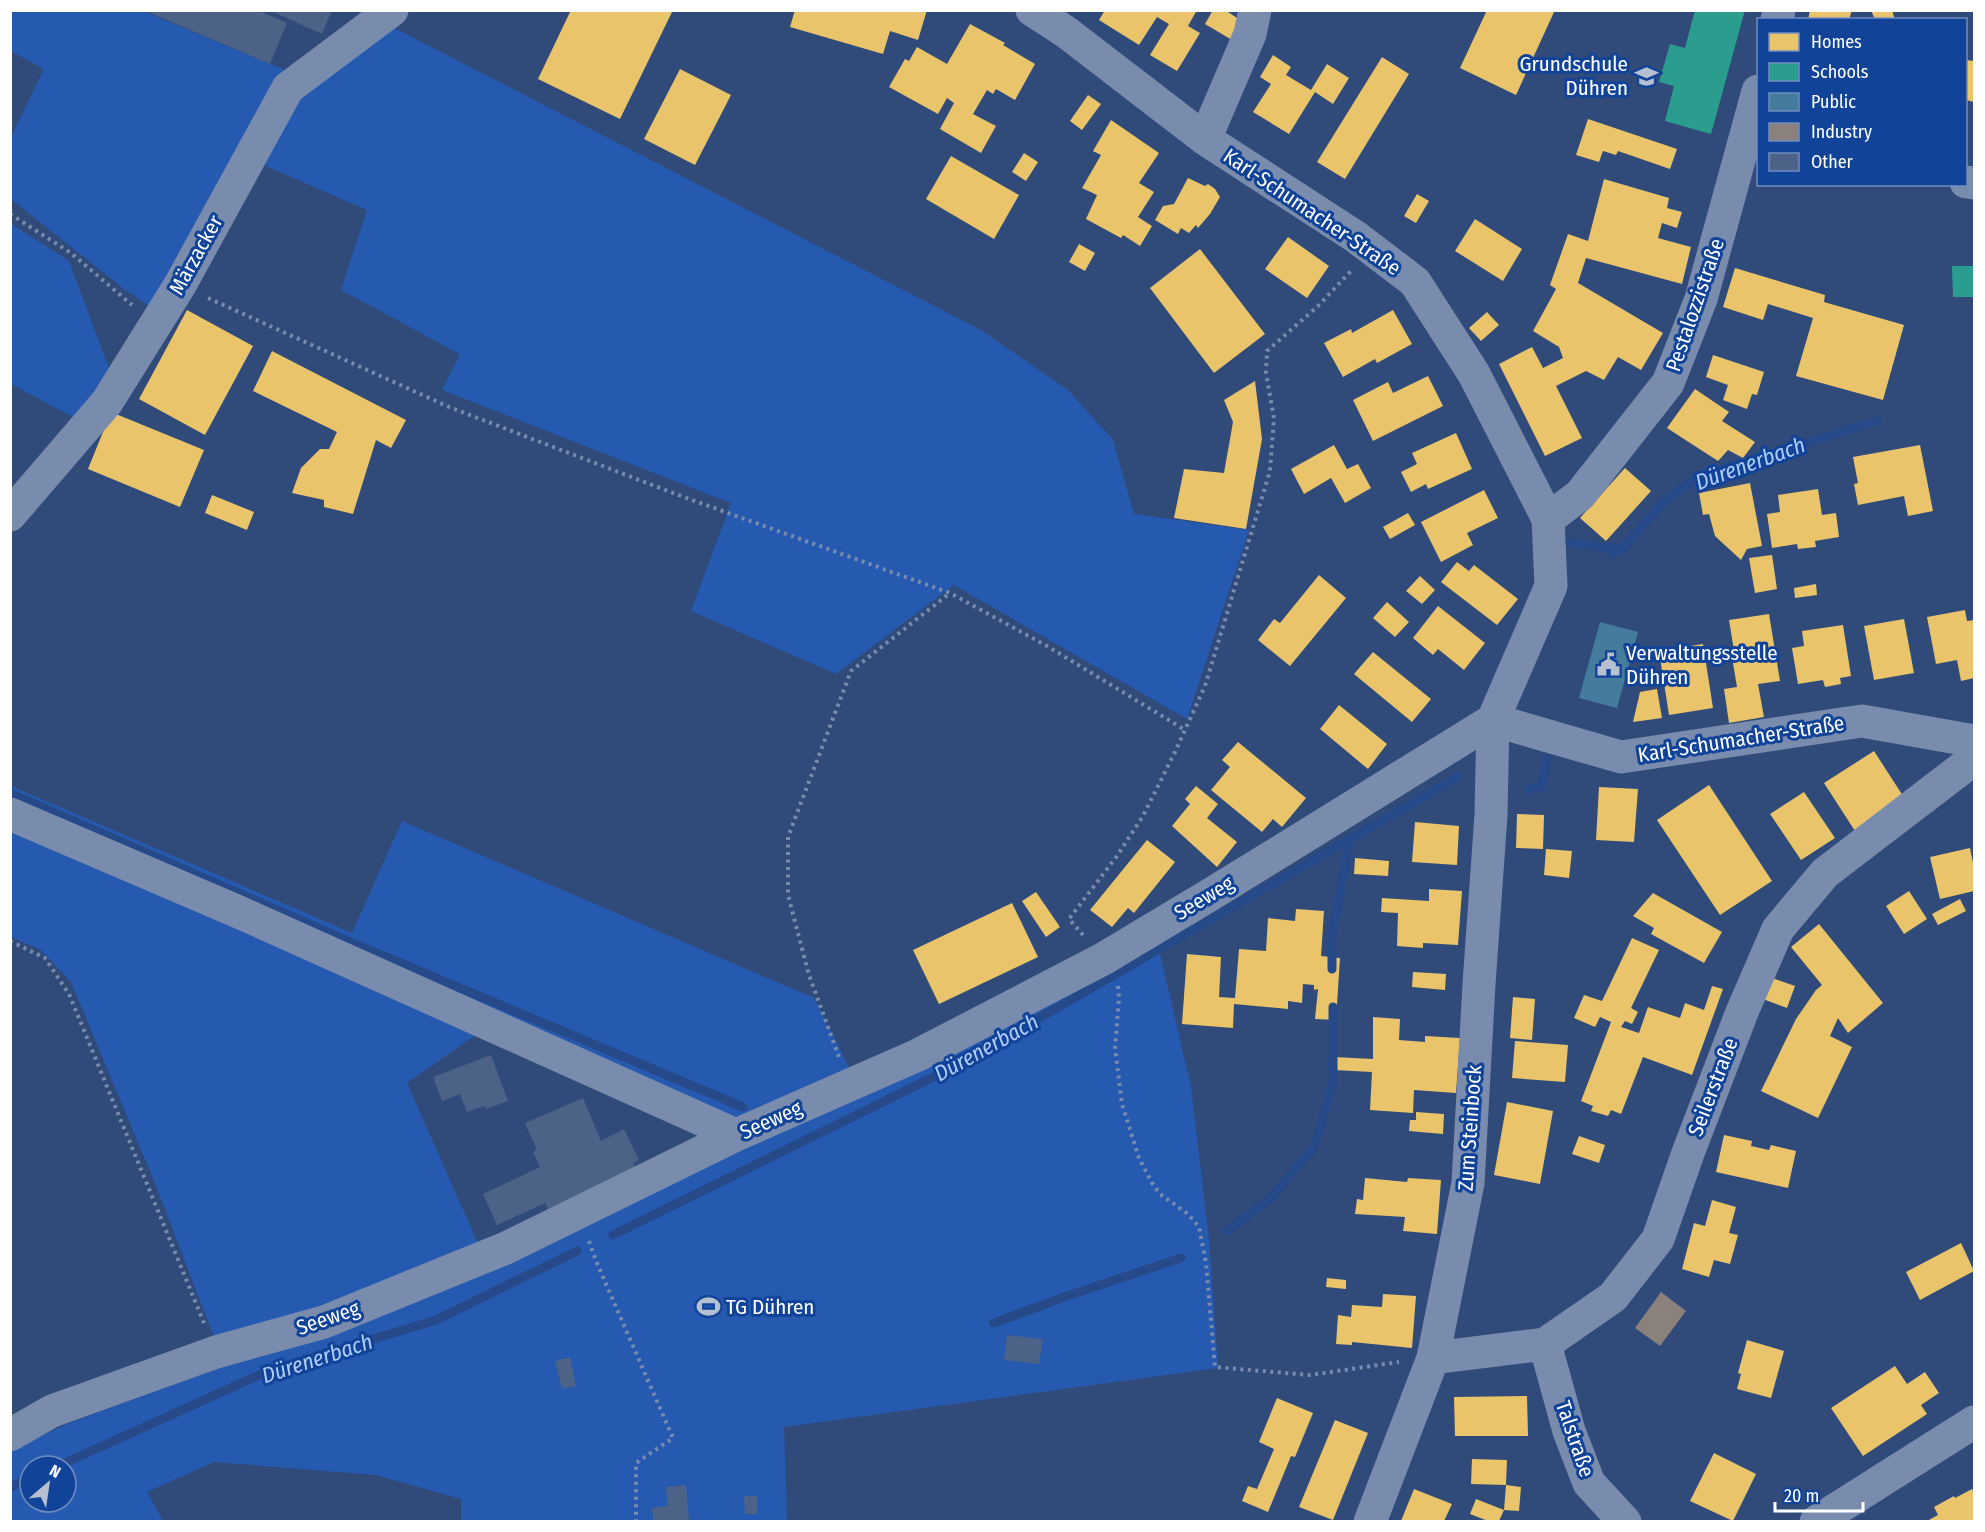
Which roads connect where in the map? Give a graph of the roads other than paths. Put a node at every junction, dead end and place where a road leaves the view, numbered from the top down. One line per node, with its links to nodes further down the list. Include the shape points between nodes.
1 (392, 10): 6 (street, Märzacker, via 288,88 180,285 107,402)
2 (1032, 10): 5 (street, Karl-Schumacher-Straße)
3 (1255, 10): 5 (street, via 1250,34)
4 (1756, 111): 7 (street, Pestalozzistraße, via 1701,298 1668,383 1581,495)
5 (1205, 139): 7 (street, Karl-Schumacher-Straße, via 1371,248 1415,282 1474,374)
6 (10, 515)
7 (1548, 519): 8 (street, Karl-Schumacher-Straße, via 1551,586)
8 (1493, 720): 9 (street, Karl-Schumacher-Straße, via 1621,757 1862,721); 12 (street, Seeweg, via 1213,893 1110,972); 14 (street, Zum Steinbock, via 1491,815 1468,1183)
9 (1974, 741)
10 (1974, 759): 13 (street, Seilerstraße, via 1825,873 1778,929 1734,1034 1658,1239 1613,1297)
11 (10, 814): 12 (street)
12 (736, 1135): 16 (street, Seeweg, via 506,1248 324,1322 216,1352 52,1412)
13 (1545, 1344): 14 (street, Seilerstraße); 18 (street, Talstraße, via 1569,1431 1589,1483)
14 (1433, 1358): 17 (street, Zum Steinbock)
15 (1974, 1422): 19 (street)
16 (10, 1435)
17 (1370, 1521)
18 (1625, 1521)
19 (1816, 1521)

